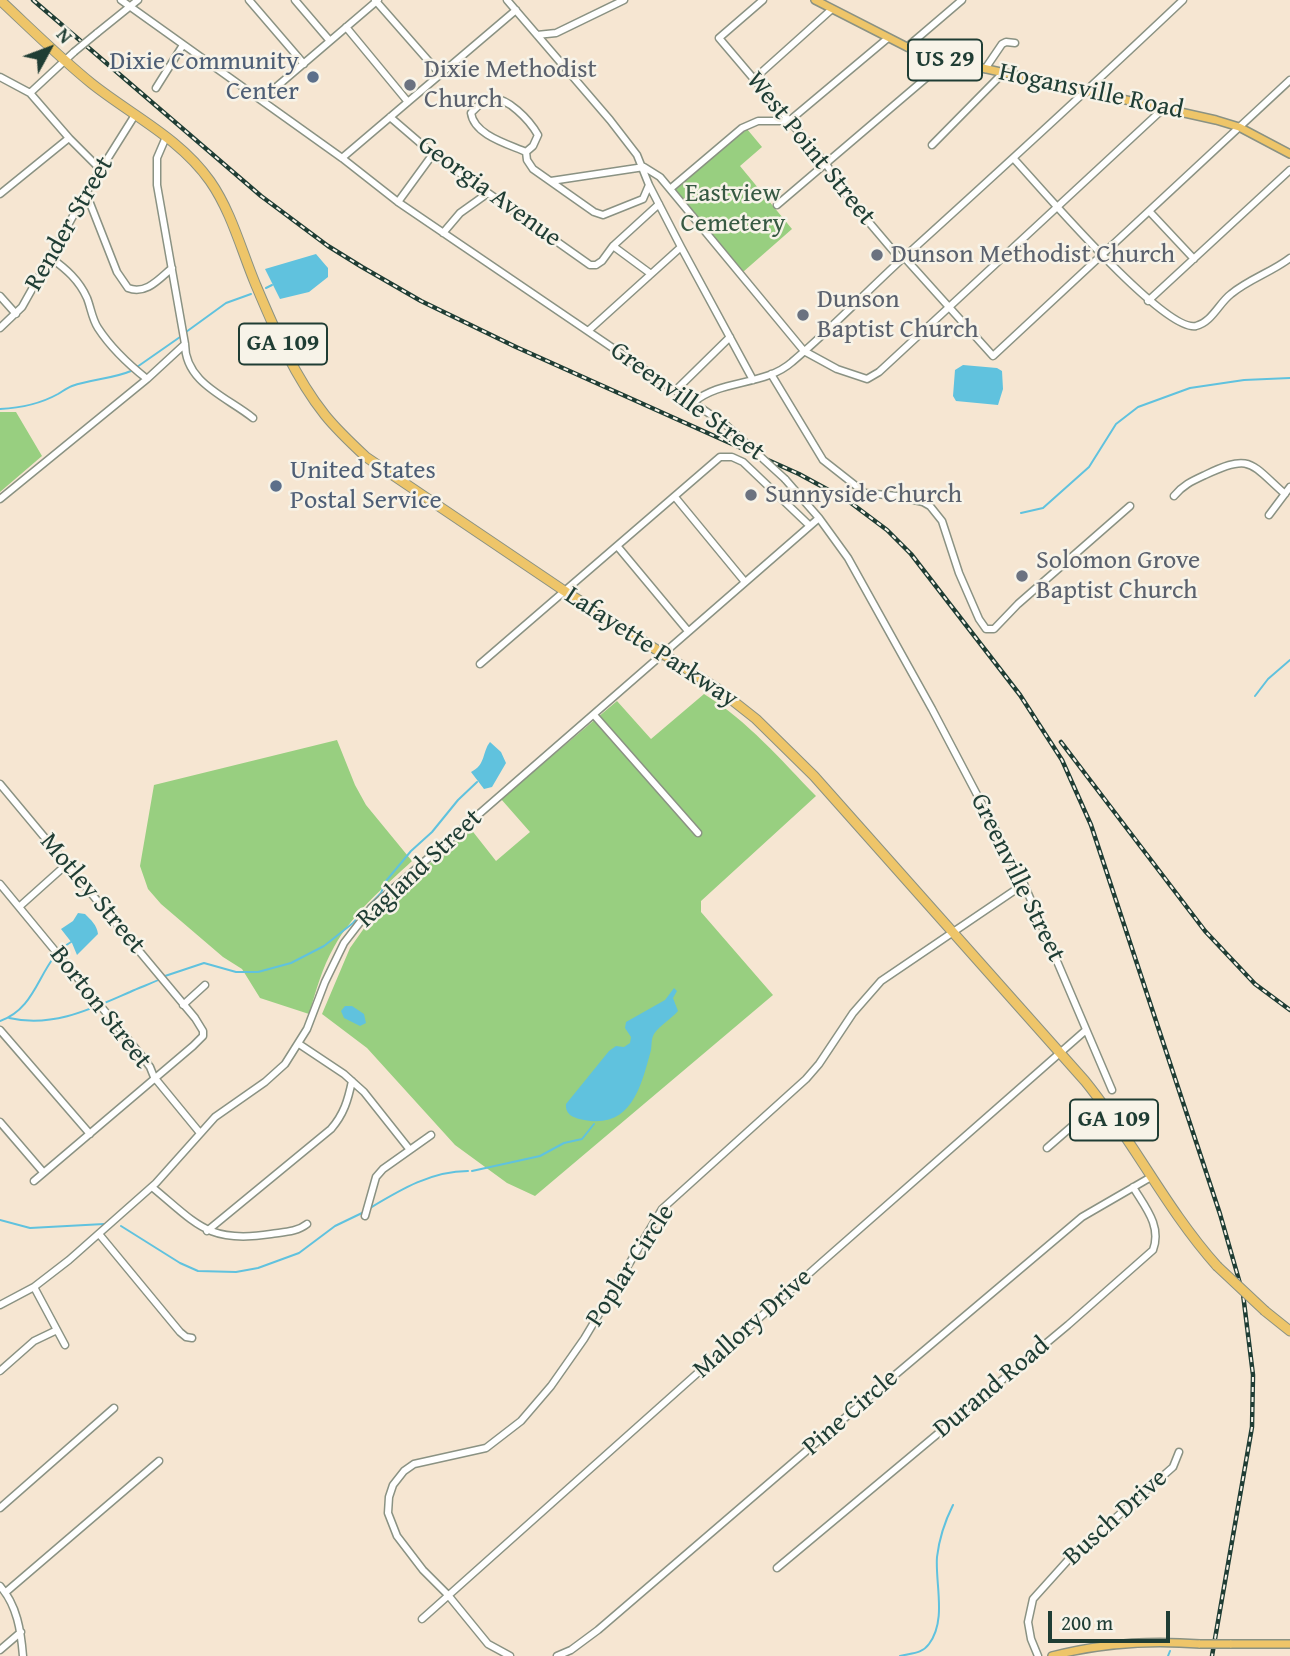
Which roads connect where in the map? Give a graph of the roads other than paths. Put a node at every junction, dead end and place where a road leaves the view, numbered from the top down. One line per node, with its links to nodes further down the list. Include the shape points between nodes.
1 (0, 0): 23 (highway, Lafayette Parkway / GA 109)
2 (121, 0): 13 (street, Greenville Street)
3 (138, 0): 13 (street)
4 (250, 0): 25 (street)
5 (295, 0): 19 (street)
6 (507, 0): 15 (street)
7 (624, 0): 17 (street, via 556,33)
8 (763, 0): 30 (street, West Point Street, via 719,38)
9 (815, 0): 14 (main road, Hogansville Road / US 29)
10 (962, 0): 22 (street)
11 (1183, 0): 33 (street)
12 (376, 1): 16 (street); 28 (street)
13 (130, 7): 21 (street, Greenville Street); 23 (street, bridge)
14 (832, 9): 18 (main road, Hogansville Road / US 29); 30 (street)
15 (516, 10): 17 (street); 28 (street)
16 (345, 27): 19 (street); 36 (street)
17 (537, 35): 51 (street, via 617,128)
18 (888, 38): 22 (main road, Hogansville Road / US 29); 40 (street)
19 (330, 41): 25 (street)
20 (1015, 43): 26 (street, via 1002,44)
21 (183, 45): 32 (street); 35 (street, Greenville Street)
22 (906, 47): 24 (main road, Hogansville Road / US 29)
23 (65, 61): 34 (street); 38 (highway, Lafayette Parkway / GA 109)
24 (946, 61): 26 (main road, Hogansville Road / US 29); 50 (street)
25 (304, 64): 35 (street)
26 (985, 69): 27 (main road, Hogansville Road / US 29)
27 (1003, 73): 33 (main road, Hogansville Road / US 29); 44 (street)
28 (440, 74): 36 (street)
29 (0, 77): 34 (street)
30 (754, 79): 40 (street, West Point Street)
31 (1290, 79): 41 (street)
32 (156, 88)
33 (1086, 92): 37 (main road, Hogansville Road / US 29); 49 (street)
34 (30, 93): 43 (street)
35 (261, 100): 48 (street, Greenville Street)
36 (408, 102): 39 (street)
37 (1164, 108): 41 (main road, Hogansville Road / US 29); 64 (street)
38 (135, 115): 42 (highway, Lafayette Parkway / GA 109); 52 (street, Render Street)
39 (390, 117): 46 (street, Georgia Avenue); 48 (street)
40 (789, 121): 50 (street, West Point Street); 56 (street, via 749,124)
41 (1240, 127): 47 (main road, Hogansville Road / US 29); 67 (street)
42 (166, 137): 66 (street, via 156,169); 104 (highway, Lafayette Parkway / GA 109, via 189,155 221,198 273,326 306,389 326,416 366,457)
43 (69, 138): 52 (street); 59 (street)
44 (932, 145)
45 (526, 152): 45 (street, via 477,127 471,113 489,99 508,104 538,135); 54 (street, via 533,169)
46 (433, 154): 58 (street, Georgia Avenue); 61 (street)
47 (1290, 154)
48 (342, 158): 61 (street, Greenville Street)
49 (1014, 159): 64 (street); 74 (street)
50 (826, 164): 63 (street); 74 (street, West Point Street, via 851,201)
51 (643, 167): 54 (street); 55 (street); 56 (street)
52 (100, 169): 57 (street, Render Street)
53 (1290, 170): 75 (street)
54 (551, 181): 60 (street, via 603,215)
55 (649, 184): 60 (street); 62 (street)
56 (670, 189): 86 (street)
57 (86, 193): 72 (street, Render Street); 76 (street, via 117,272 128,288 141,291)
58 (488, 193): 68 (street, via 460,213); 69 (street, Georgia Avenue, via 590,265 602,261)
59 (0, 194)
60 (643, 198): 62 (street)
61 (398, 202): 68 (street, Greenville Street)
62 (658, 202): 69 (street); 70 (street)
63 (776, 205)
64 (1058, 206): 71 (street); 80 (street)
65 (169, 207): 66 (street)
66 (161, 210): 76 (street)
67 (1149, 211): 71 (street); 75 (street)
68 (443, 233): 83 (street, Greenville Street)
69 (613, 246): 77 (street)
70 (681, 247): 77 (street); 84 (street)
71 (1103, 254): 79 (street); 80 (street, West Point Street, via 993,356)
72 (51, 258): 81 (street, Render Street); 88 (street, via 78,282 97,327 113,349)
73 (1290, 258): 79 (street, via 1242,285 1201,324 1183,325)
74 (903, 259): 80 (street, West Point Street); 86 (street)
75 (1194, 259): 79 (street)
76 (172, 268): 85 (street)
77 (651, 274): 83 (street)
78 (0, 296): 81 (street)
79 (1148, 300)
80 (948, 308): 86 (street, via 867,379)
81 (16, 314): 82 (street, Render Street)
82 (0, 328)
83 (588, 331): 90 (street, Greenville Street)
84 (730, 337): 89 (street); 90 (street)
85 (185, 344): 88 (street); 92 (street, via 185,358 200,381)
86 (804, 351): 87 (street)
87 (771, 374): 89 (street); 98 (street, via 823,460 865,492 930,506 942,521 959,573 986,629 994,628)
88 (147, 379): 97 (street)
89 (753, 380): 91 (street)
90 (676, 390): 91 (street, Greenville Street)
91 (694, 402): 100 (street, Greenville Street, bridge, via 786,479)
92 (253, 418)
93 (1290, 487): 94 (street)
94 (1285, 494): 95 (street, via 1250,464 1237,462 1182,485); 99 (street)
95 (1174, 496)
96 (675, 497): 101 (street, via 716,459 725,457 743,462); 102 (street); 103 (street)
97 (0, 499)
98 (1130, 506)
99 (1269, 515)
100 (819, 518): 101 (street, Ragland Street); 113 (street, Greenville Street, via 862,582)
101 (810, 526): 103 (street, Ragland Street)
102 (618, 547): 104 (street); 105 (street)
103 (745, 582): 105 (street, Ragland Street)
104 (566, 592): 106 (highway, Lafayette Parkway / GA 109); 107 (street)
105 (688, 631): 106 (street, Ragland Street)
106 (663, 653): 108 (street, Ragland Street); 115 (highway, Lafayette Parkway / GA 109, via 718,689 769,731)
107 (480, 664)
108 (594, 715): 110 (street); 120 (street, Ragland Street, via 371,908 344,943)
109 (0, 783): 111 (street, Motley Street)
110 (698, 833)
111 (67, 864): 114 (street); 117 (street, Motley Street)
112 (0, 884): 114 (street, Borton Street)
113 (1024, 884): 115 (street, Poplar Circle); 119 (street, Greenville Street)
114 (19, 907): 122 (street, Borton Street, via 141,1055)
115 (953, 933): 121 (highway, Lafayette Parkway / GA 109); 155 (street, Poplar Circle, via 881,981 806,1079 662,1209 584,1339 521,1421 486,1448 420,1462 396,1480 388,1507 391,1525 423,1570)
116 (205, 985): 117 (street)
117 (183, 1004): 122 (street, Motley Street, via 201,1026 203,1036)
118 (0, 1030): 128 (street)
119 (1086, 1030): 121 (street, Mallory Drive); 124 (street, Greenville Street)
120 (299, 1044): 123 (street); 127 (street, Ragland Street, via 275,1073)
121 (1060, 1052): 125 (highway, Lafayette Parkway / GA 109); 155 (street, Mallory Drive)
122 (154, 1077): 127 (street, Borton Street); 128 (street)
123 (352, 1081): 131 (street); 139 (street, via 347,1104 331,1129)
124 (1112, 1090)
125 (1101, 1101): 130 (street); 133 (highway, Lafayette Parkway / GA 109)
126 (0, 1122): 132 (street)
127 (200, 1133): 135 (street, Ragland Street)
128 (90, 1134): 132 (street)
129 (431, 1135): 131 (street)
130 (1047, 1148)
131 (410, 1150): 137 (street, via 376,1177)
132 (43, 1172): 134 (street)
133 (1151, 1177): 136 (street, Pine Circle); 144 (highway, Lafayette Parkway / GA 109, bridge, via 1217,1266)
134 (34, 1181)
135 (152, 1187): 139 (street); 140 (street, Ragland Street)
136 (1133, 1187): 152 (street, Durand Road, via 1155,1226 1153,1250); 162 (street, Pine Circle, via 1082,1217 600,1629)
137 (365, 1216)
138 (307, 1224): 139 (street, via 256,1237)
139 (207, 1231)
140 (99, 1234): 141 (street, Ragland Street); 145 (street, via 180,1332)
141 (34, 1287): 142 (street, Ragland Street); 143 (street)
142 (0, 1305)
143 (57, 1330): 146 (street); 147 (street, via 34,1341)
144 (1290, 1331)
145 (192, 1338)
146 (65, 1345)
147 (0, 1371)
148 (114, 1408): 151 (street)
149 (1179, 1452): 163 (street, Busch Drive, via 1173,1467 1069,1559 1033,1599 1028,1622)
150 (159, 1461): 154 (street)
151 (0, 1508)
152 (777, 1568)
153 (0, 1586): 154 (street)
154 (6, 1592): 157 (street)
155 (448, 1595): 156 (street, Mallory Drive); 161 (street, via 488,1644)
156 (422, 1619)
157 (21, 1632): 159 (street); 160 (street)
158 (1290, 1644): 164 (main road, bridge, via 1117,1643)
159 (0, 1650)
160 (23, 1656)
161 (510, 1656)
162 (557, 1656)
163 (1038, 1656)
164 (1052, 1656)

